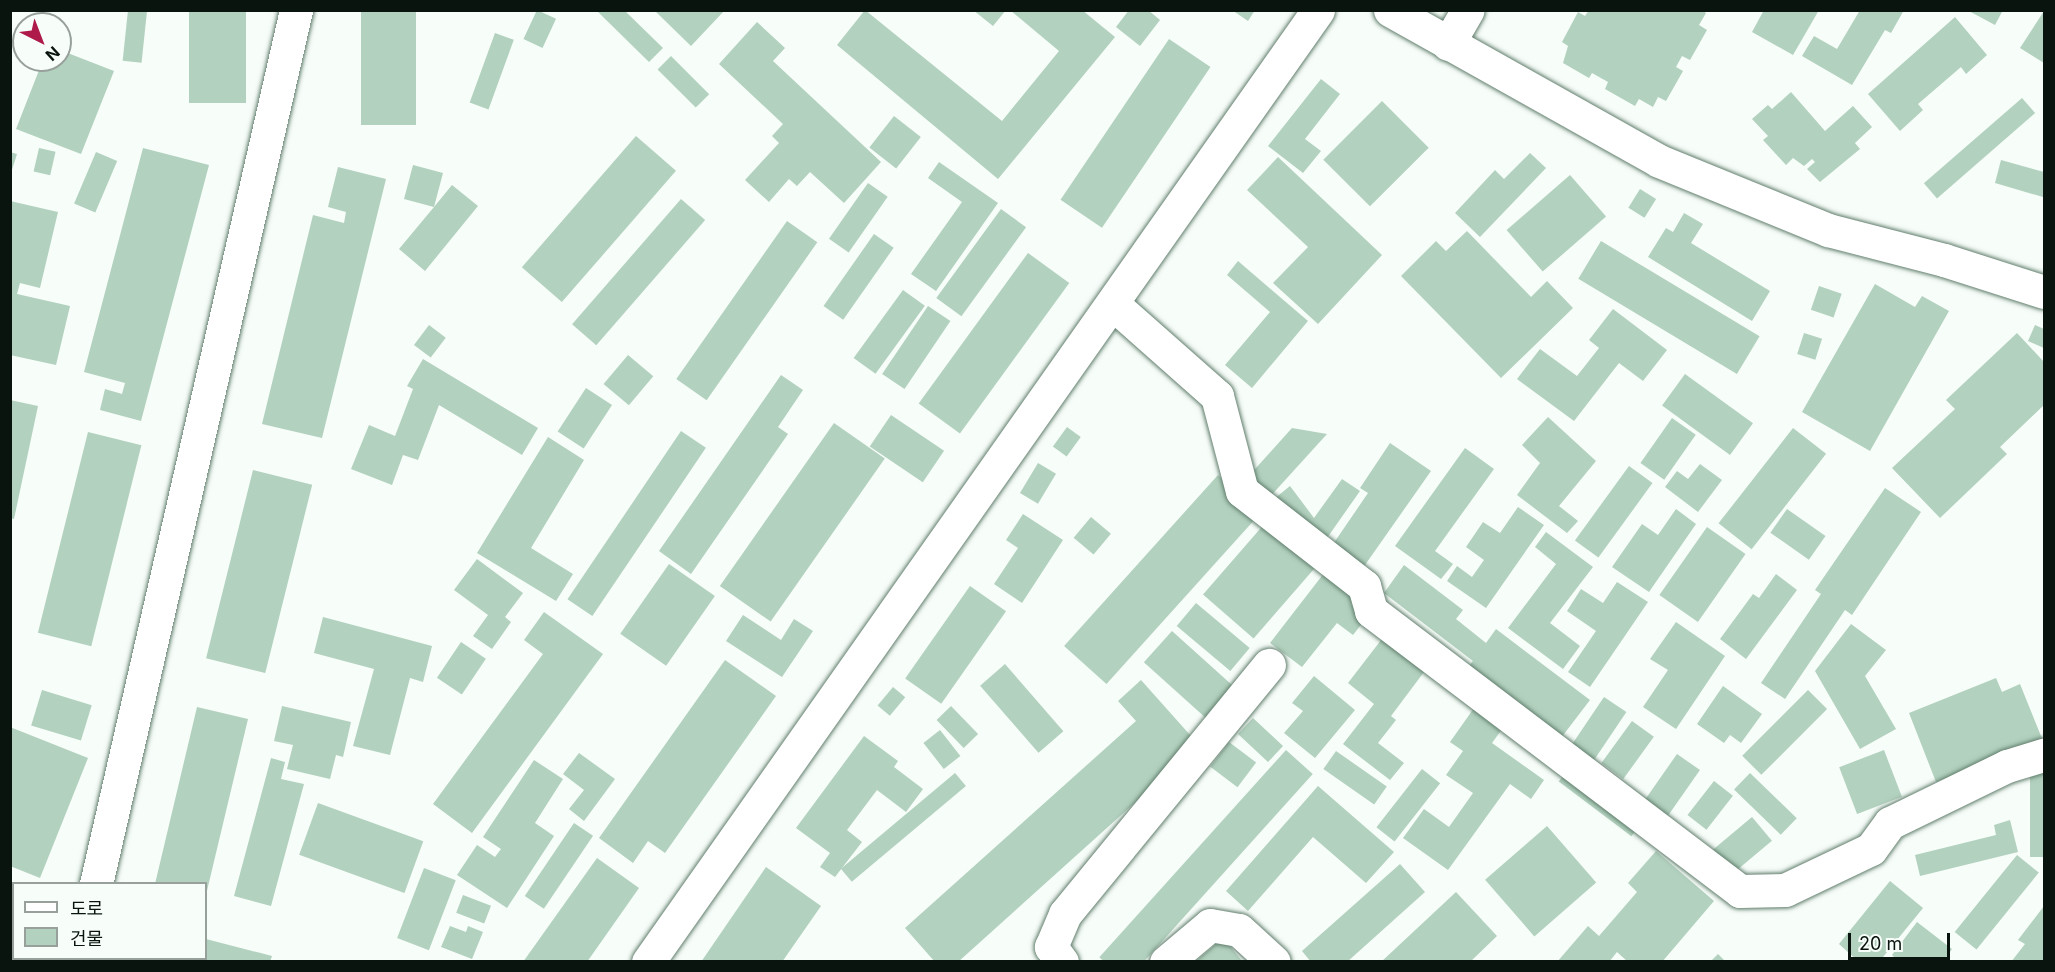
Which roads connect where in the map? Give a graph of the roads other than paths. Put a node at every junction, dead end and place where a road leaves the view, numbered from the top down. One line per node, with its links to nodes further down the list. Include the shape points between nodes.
1 (296, 10): 10 (main road)
2 (1318, 10): 7 (main road)
3 (1390, 10): 5 (main road)
4 (1468, 10): 5 (main road)
5 (1448, 44): 6 (main road, via 1659,161 1828,230 1944,260)
6 (2044, 292)
7 (1113, 304): 9 (main road, via 1217,396 1242,491 1364,586 1371,611 1740,891 1785,890 1871,849 1890,823 2007,766); 11 (main road)
8 (1269, 664): 12 (main road, via 1065,914 1051,947)
9 (2044, 755)
10 (96, 882)
11 (648, 962)
12 (1062, 962)
13 (1166, 962): 14 (main road, via 1210,925 1239,930)
14 (1274, 962)

